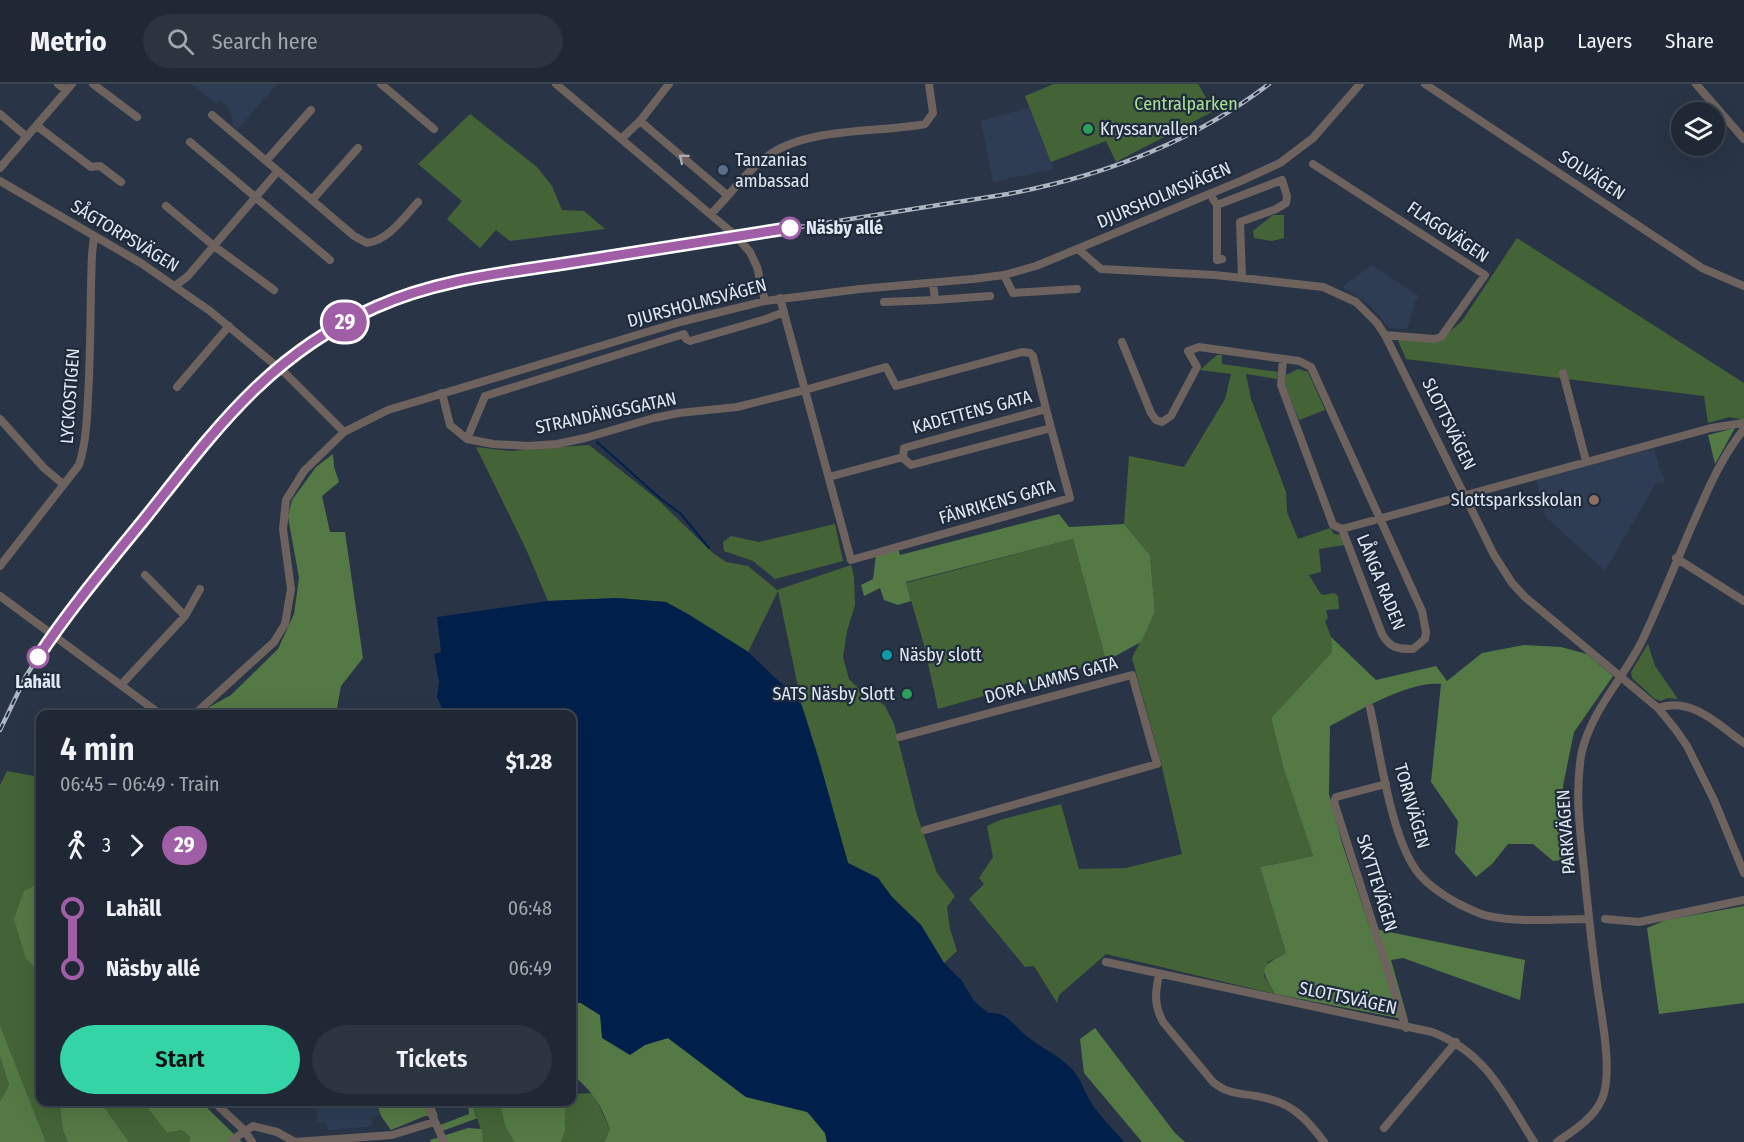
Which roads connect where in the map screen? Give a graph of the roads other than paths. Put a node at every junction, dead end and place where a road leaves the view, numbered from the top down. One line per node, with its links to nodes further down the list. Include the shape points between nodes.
1 (58, 84): 10 (street)
2 (93, 84): 14 (street)
3 (381, 84): 17 (street)
4 (556, 84): 19 (street)
5 (669, 84): 15 (street)
6 (929, 84): 29 (street, via 933,113 925,124 851,131 784,146 768,155)
7 (1360, 84): 37 (street, DJURSHOLMSVÄGEN, via 1313,138 1280,163)
8 (1425, 84): 44 (street, SOLVÄGEN, via 1702,268)
9 (1696, 84): 20 (street)
10 (69, 87): 16 (street)
11 (311, 110): 23 (street)
12 (0, 114): 18 (street)
13 (212, 115): 23 (street)
14 (137, 117)
15 (640, 121): 19 (street); 29 (street, one-way to 15)
16 (37, 126): 18 (street); 28 (street, via 91,167 100,166)
17 (434, 129)
18 (27, 137): 25 (street)
19 (621, 139): 34 (street)
20 (1744, 139)
21 (190, 142): 30 (street)
22 (358, 148): 31 (street)
23 (266, 160): 26 (street)
24 (1313, 164): 54 (street, FLAGGVÄGEN, via 1485,275 1441,337)
25 (0, 168)
26 (278, 171): 30 (street); 31 (street)
27 (0, 181): 35 (street, SÅGTORPSVÄGEN)
28 (121, 182)
29 (727, 195): 34 (street)
30 (256, 196): 36 (street); 39 (street)
31 (312, 200): 32 (street, via 367,243 390,233)
32 (418, 202)
33 (166, 206): 36 (street)
34 (711, 214): 50 (street, via 750,252)
35 (94, 236): 43 (street, SÅGTORPSVÄGEN); 70 (street, LYCKOSTIGEN, via 86,429 79,465)
36 (214, 246): 43 (street); 46 (street)
37 (1078, 249): 40 (street, DJURSHOLMSVÄGEN); 41 (street, SLOTTSVÄGEN, via 1101,269)
38 (1222, 259): 41 (street, via 1217,260 1215,202 1282,180 1286,203 1240,222)
39 (330, 260)
40 (1004, 274): 42 (street, DJURSHOLMSVÄGEN); 45 (street, via 1013,293)
41 (1242, 278): 54 (street, SLOTTSVÄGEN, via 1334,291 1356,302)
42 (933, 283): 48 (street, DJURSHOLMSVÄGEN); 49 (street)
43 (176, 286): 53 (street, SÅGTORPSVÄGEN)
44 (1744, 286)
45 (1077, 289)
46 (274, 290)
47 (990, 296): 49 (street)
48 (780, 298): 50 (street, DJURSHOLMSVÄGEN); 52 (street)
49 (936, 300): 51 (street)
50 (765, 301): 60 (street, DJURSHOLMSVÄGEN, via 708,314)
51 (884, 302)
52 (784, 312): 59 (street); 66 (street, via 690,341 684,334 485,396)
53 (230, 326): 58 (street); 65 (street, SÅGTORPSVÄGEN)
54 (1385, 334): 71 (street, SLOTTSVÄGEN)
55 (1122, 342): 56 (street, LÅNGA RADEN, via 1151,413 1162,422 1171,416 1197,367 1188,351 1199,347)
56 (1283, 359): 72 (street, LÅNGA RADEN, via 1307,363 1316,372); 73 (street, LÅNGA RADEN, via 1281,385 1333,525)
57 (1563, 372): 68 (street)
58 (177, 387)
59 (805, 390): 61 (street, KADETTENS GATA, via 886,367 896,386 1030,352); 66 (street, STRANDÄNGSGATAN, via 736,407 654,418 558,444 528,446); 69 (street)
60 (442, 393): 65 (street, DJURSHOLMSVÄGEN, via 388,410); 66 (street, via 450,425)
61 (1046, 409): 63 (street); 67 (street, KADETTENS GATA, via 904,448)
62 (0, 419): 70 (street)
63 (1051, 428): 67 (street, via 911,465); 69 (street, FÄNRIKENS GATA, via 1070,498 851,560)
64 (1744, 428): 68 (street, via 1711,428); 74 (street, PARKVÄGEN, via 1723,459)
65 (344, 432): 86 (street, DJURSHOLMSVÄGEN, via 304,471 286,500 283,529 291,590 285,624 274,642)
66 (467, 439)
67 (902, 457): 69 (street, KADETTENS GATA)
68 (1586, 461): 71 (street)
69 (829, 477)
70 (63, 484): 75 (street, LYCKOSTIGEN)
71 (1464, 494): 72 (street); 81 (street, SLOTTSVÄGEN, via 1512,583)
72 (1381, 517): 73 (street); 73 (street, LÅNGA RADEN, via 1422,611 1425,639 1413,649 1393,647 1382,634)
73 (1342, 529)
74 (1676, 558): 79 (street); 81 (street, PARKVÄGEN, via 1643,638)
75 (0, 566)
76 (145, 575): 80 (street)
77 (200, 588): 80 (street)
78 (0, 596): 82 (street)
79 (1744, 601)
80 (185, 616): 82 (street)
81 (1622, 676): 84 (street, SLOTTSVÄGEN); 93 (street, PARKVÄGEN, via 1592,726 1580,766 1578,807)
82 (121, 685): 85 (street)
83 (1370, 708): 89 (street, TORNVÄGEN)
84 (1658, 708): 88 (street, via 1670,704 1694,708); 91 (street, SLOTTSVÄGEN, via 1698,767)
85 (155, 710)
86 (199, 710)
87 (900, 737): 90 (street, DORA LAMMS GATA, via 1132,675 1157,764)
88 (1744, 743)
89 (1386, 784): 93 (street, TORNVÄGEN, via 1409,859 1445,897 1497,917); 97 (street, SKYTTEVÄGEN, via 1336,797 1334,802)
90 (925, 830)
91 (1744, 873)
92 (1744, 900): 94 (street, via 1639,922)
93 (1589, 919): 109 (street, PARKVÄGEN, via 1604,1034 1605,1089 1596,1109)
94 (1605, 919)
95 (1106, 963): 96 (street, SLOTTSVÄGEN)
96 (1159, 975): 97 (street, SLOTTSVÄGEN); 107 (street, via 1155,1002 1162,1022 1213,1082 1232,1093 1262,1097 1291,1107)
97 (1406, 1028): 98 (street, SLOTTSVÄGEN, via 1432,1032)
98 (1456, 1042): 102 (street); 108 (street, SLOTTSVÄGEN, via 1491,1074)
99 (218, 1106): 103 (street)
100 (428, 1106): 101 (street)
101 (434, 1122): 103 (street, via 392,1135 295,1142 265,1128 253,1126); 106 (street)
102 (1384, 1128)
103 (245, 1131): 104 (street); 105 (street)
104 (233, 1142)
105 (252, 1142)
106 (444, 1142)
107 (1324, 1142)
108 (1534, 1142)
109 (1557, 1142)

